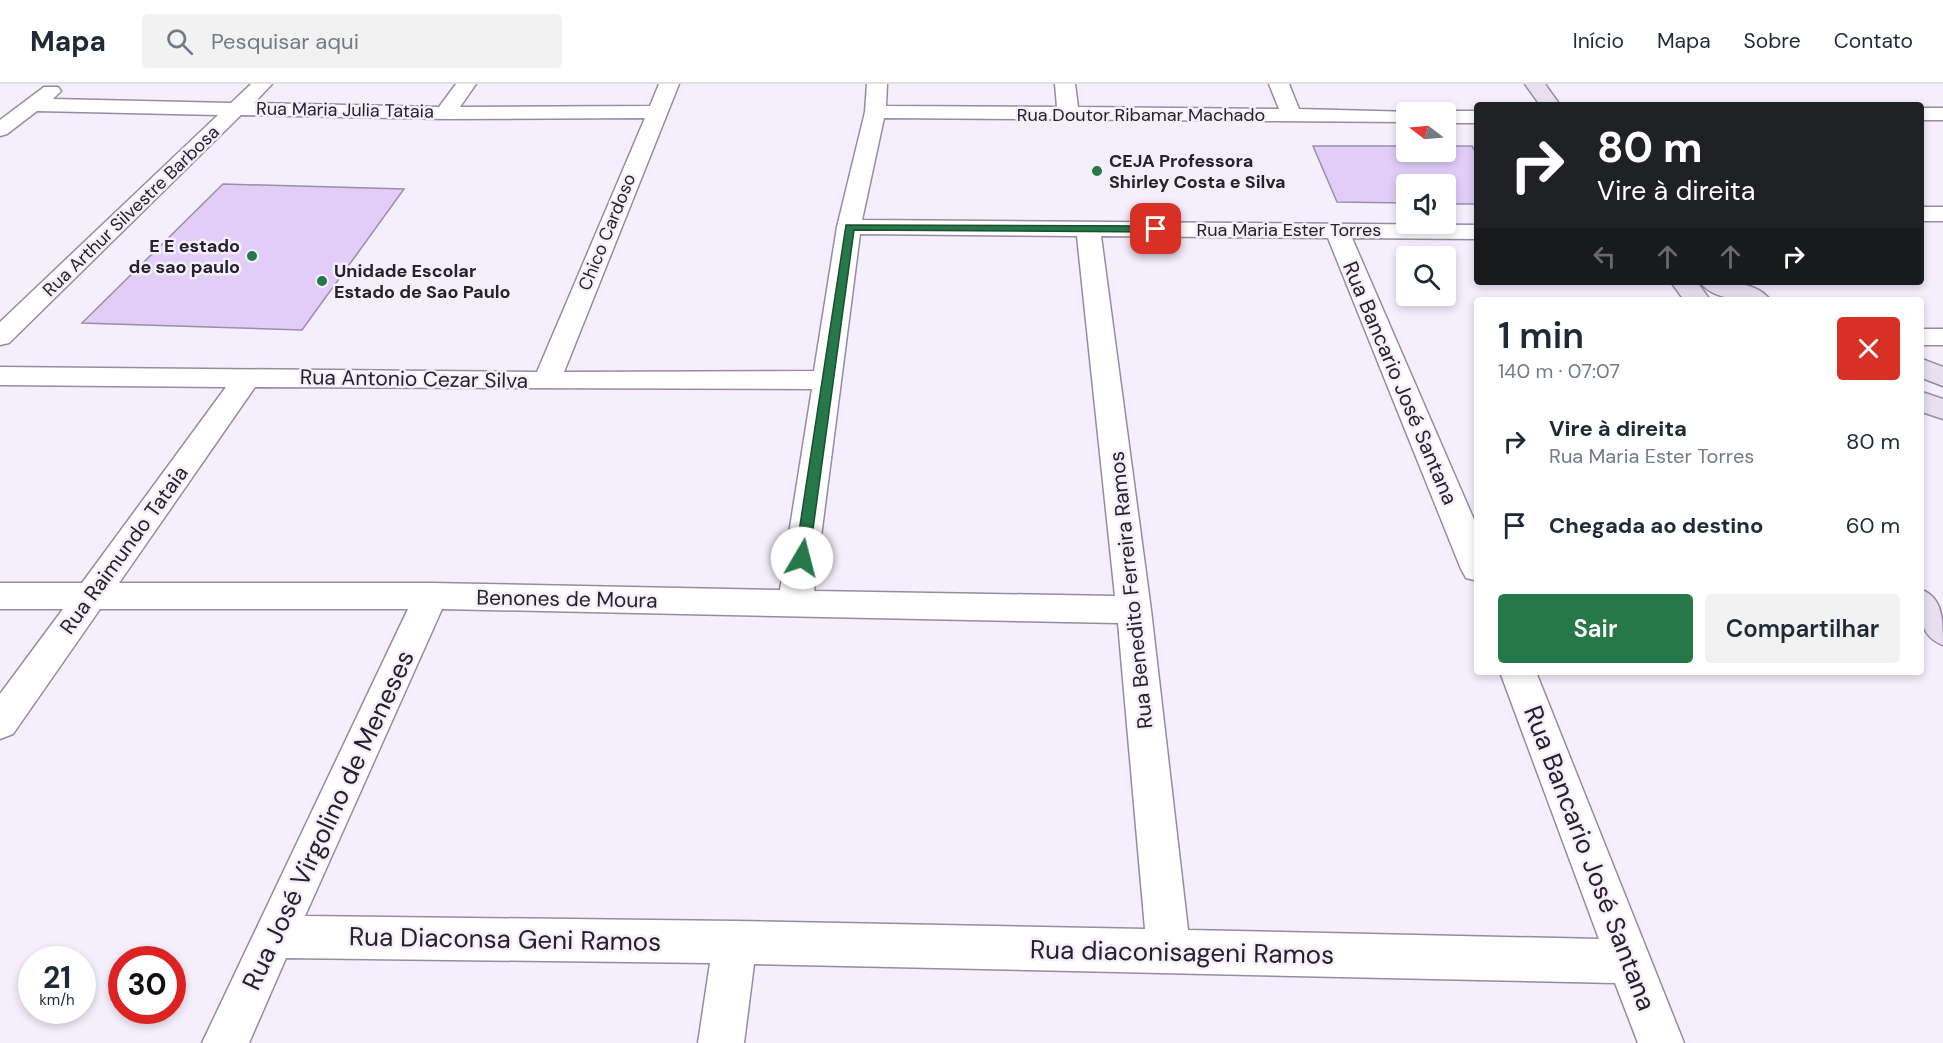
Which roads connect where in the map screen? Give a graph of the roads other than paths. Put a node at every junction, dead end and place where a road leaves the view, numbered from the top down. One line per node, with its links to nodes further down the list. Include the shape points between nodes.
1 (60, 84): 10 (street)
2 (261, 84): 11 (street, Rua Arthur Silvestre Barbosa)
3 (466, 84): 12 (street)
4 (669, 84): 13 (street, Chico Cardoso)
5 (877, 84): 14 (street)
6 (1065, 84): 15 (street)
7 (1280, 84): 18 (street)
8 (1535, 84): 9 (street)
9 (1548, 102)
10 (34, 105): 11 (street, Rua Maria Julia Tataia); 22 (street)
11 (236, 108): 12 (street, Rua Maria Julia Tataia); 31 (street, Rua Arthur Silvestre Barbosa)
12 (445, 112): 13 (street, Rua Maria Julia Tataia)
13 (656, 112): 39 (street, Chico Cardoso)
14 (875, 112): 15 (street, Rua Doutor Ribamar Machado); 25 (street)
15 (1068, 114): 18 (street, Rua Doutor Ribamar Machado)
16 (1924, 114): 17 (street)
17 (1943, 114)
18 (1292, 116): 19 (street, Rua Doutor Ribamar Machado)
19 (1396, 116)
20 (1456, 117): 21 (street)
21 (1474, 117)
22 (0, 130)
23 (1924, 213): 24 (street)
24 (1943, 214)
25 (849, 227): 26 (street, Rua Maria Ester Torres); 38 (street)
26 (1088, 229): 27 (street, Rua Maria Ester Torres); 47 (street, Rua Benedito Ferreira Ramos)
27 (1337, 230): 28 (street, Rua Maria Ester Torres); 42 (street, Rua Bancario José Santana)
28 (1474, 231)
29 (1698, 292): 30 (street)
30 (1735, 297)
31 (0, 337)
32 (1924, 337): 33 (street)
33 (1943, 337)
34 (1924, 369): 37 (street)
35 (0, 376): 36 (street, Rua Antonio Cezar Silva)
36 (248, 377): 39 (street, Rua Antonio Cezar Silva); 45 (street, Rua Raimundo Tataia)
37 (1943, 377)
38 (828, 380): 39 (street, Rua Antonio Cezar Silva); 46 (street)
39 (547, 381)
40 (1924, 401): 41 (street)
41 (1943, 410)
42 (1474, 559)
43 (0, 596): 45 (street, Benones de Moura)
44 (431, 596): 45 (street, Benones de Moura); 46 (street, Benones de Moura); 50 (street, Rua José Virgolino de Meneses)
45 (91, 597): 49 (street, Rua Raimundo Tataia)
46 (795, 603): 47 (street, Benones de Moura)
47 (1134, 610): 52 (street, Rua Benedito Ferreira Ramos)
48 (1519, 675): 53 (street, Rua Bancario José Santana)
49 (0, 723)
50 (275, 937): 51 (street, Rua Diaconsa Geni Ramos); 54 (street, Rua José Virgolino de Meneses)
51 (735, 942): 52 (street, Rua diaconisageni Ramos); 55 (street)
52 (1169, 952): 53 (street, Rua diaconisageni Ramos)
53 (1628, 961): 56 (street, Rua Bancario José Santana)
54 (225, 1043)
55 (721, 1043)
56 (1661, 1043)

